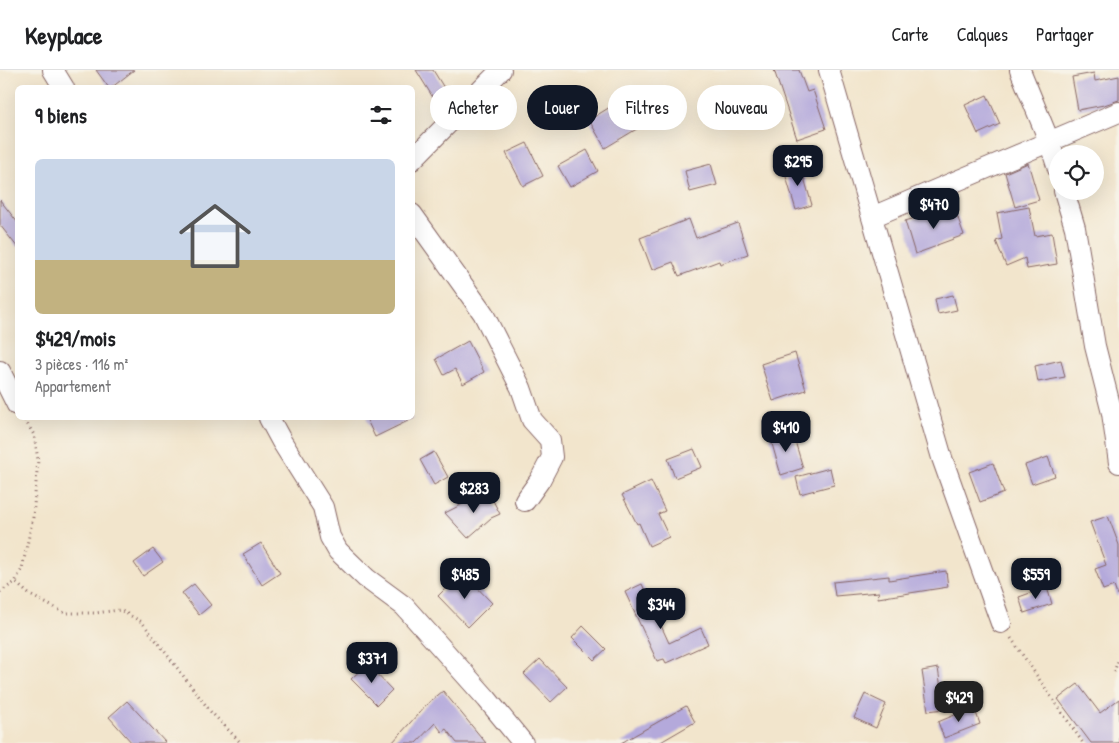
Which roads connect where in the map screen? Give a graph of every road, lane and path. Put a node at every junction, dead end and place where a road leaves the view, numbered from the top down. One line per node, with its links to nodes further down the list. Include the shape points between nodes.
1 (53, 70): 5 (street)
2 (501, 70): 9 (street)
3 (829, 70): 11 (street)
4 (1020, 70): 7 (street)
5 (62, 85)
6 (1119, 112): 7 (street)
7 (1049, 141): 8 (street); 11 (street)
8 (1050, 145)
9 (415, 157)
10 (1067, 200): 17 (street, via 1075,228)
11 (872, 217): 21 (street, via 942,458)
12 (415, 218): 18 (street, via 483,313 521,388 532,420 550,440 552,457)
13 (0, 371): 14 (street)
14 (15, 402)
15 (25, 420): 19 (path, via 34,435 38,460 33,517 22,569)
16 (270, 420): 25 (street, via 321,502 330,537 338,551 366,578 404,606)
17 (1119, 463)
18 (525, 501)
19 (15, 582): 20 (path); 24 (path, via 30,595 65,613 120,610 142,622 211,712)
20 (0, 592)
21 (1001, 623): 26 (path)
22 (1119, 658): 23 (path)
23 (1114, 672)
24 (241, 743)
25 (523, 743)
26 (1083, 743)

